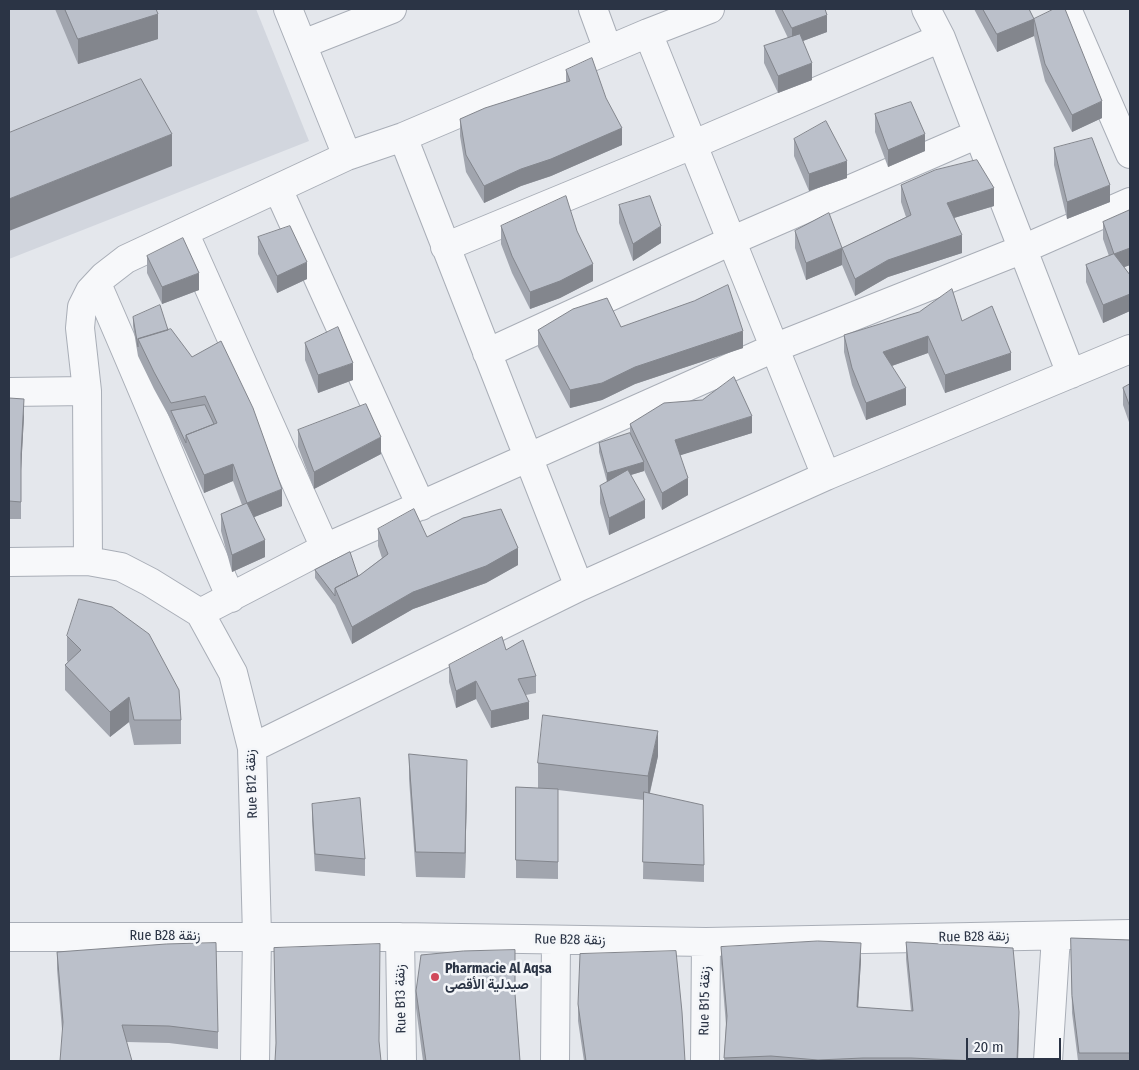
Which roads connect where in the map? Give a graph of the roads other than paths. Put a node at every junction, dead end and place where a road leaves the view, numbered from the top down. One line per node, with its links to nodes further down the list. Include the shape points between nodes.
1 (288, 9): 9 (street)
2 (392, 9): 9 (street)
3 (593, 9): 10 (street)
4 (710, 9): 7 (street)
5 (926, 9): 8 (street)
6 (1067, 9): 14 (street)
7 (648, 33): 10 (street); 13 (street)
8 (941, 38): 11 (street); 13 (street)
9 (303, 44): 15 (street)
10 (608, 50): 12 (street)
11 (978, 134): 19 (street); 21 (street)
12 (403, 137): 15 (street); 20 (street)
13 (692, 145): 19 (street); 20 (street)
14 (1130, 154)
15 (346, 156): 16 (street)
16 (278, 189): 18 (street); 31 (street)
17 (1130, 202): 21 (street)
18 (184, 232): 22 (street, via 126,259); 32 (street)
19 (731, 241): 23 (street); 25 (street)
20 (445, 246): 25 (street)
21 (1023, 249): 23 (street); 26 (street)
22 (97, 284): 27 (street, via 82,307 80,328); 36 (street)
23 (774, 348): 29 (street); 30 (street)
24 (1130, 349): 26 (street)
25 (487, 353): 29 (street)
26 (1072, 374): 30 (street)
27 (87, 391): 28 (street); 33 (street)
28 (9, 392)
29 (528, 458): 31 (street); 35 (street)
30 (826, 476): 35 (street)
31 (421, 506): 32 (street)
32 (325, 548): 36 (street)
33 (88, 561): 34 (street, Rue B12 زنقة); 37 (street, Rue B12 زنقة, via 122,567)
34 (9, 562)
35 (579, 587): 38 (street)
36 (231, 598): 37 (street)
37 (200, 614): 38 (street, Rue B12 زنقة, via 233,673)
38 (252, 748): 40 (street, Rue B12 زنقة)
39 (1130, 934): 42 (street, Rue B28 زنقة)
40 (257, 936): 41 (street, Rue B28 زنقة); 43 (street, Rue B28 زنقة); 46 (street, Rue B12 زنقة)
41 (400, 936): 44 (street, Rue B28 زنقة); 47 (street, Rue B13 زنقة)
42 (1056, 936): 45 (street, Rue B28 زنقة); 50 (street)
43 (9, 937)
44 (556, 940): 45 (street, Rue B28 زنقة); 48 (street)
45 (706, 942): 49 (street, Rue B15 زنقة)
46 (255, 1061)
47 (402, 1061)
48 (555, 1061)
49 (705, 1061)
50 (1048, 1061)

